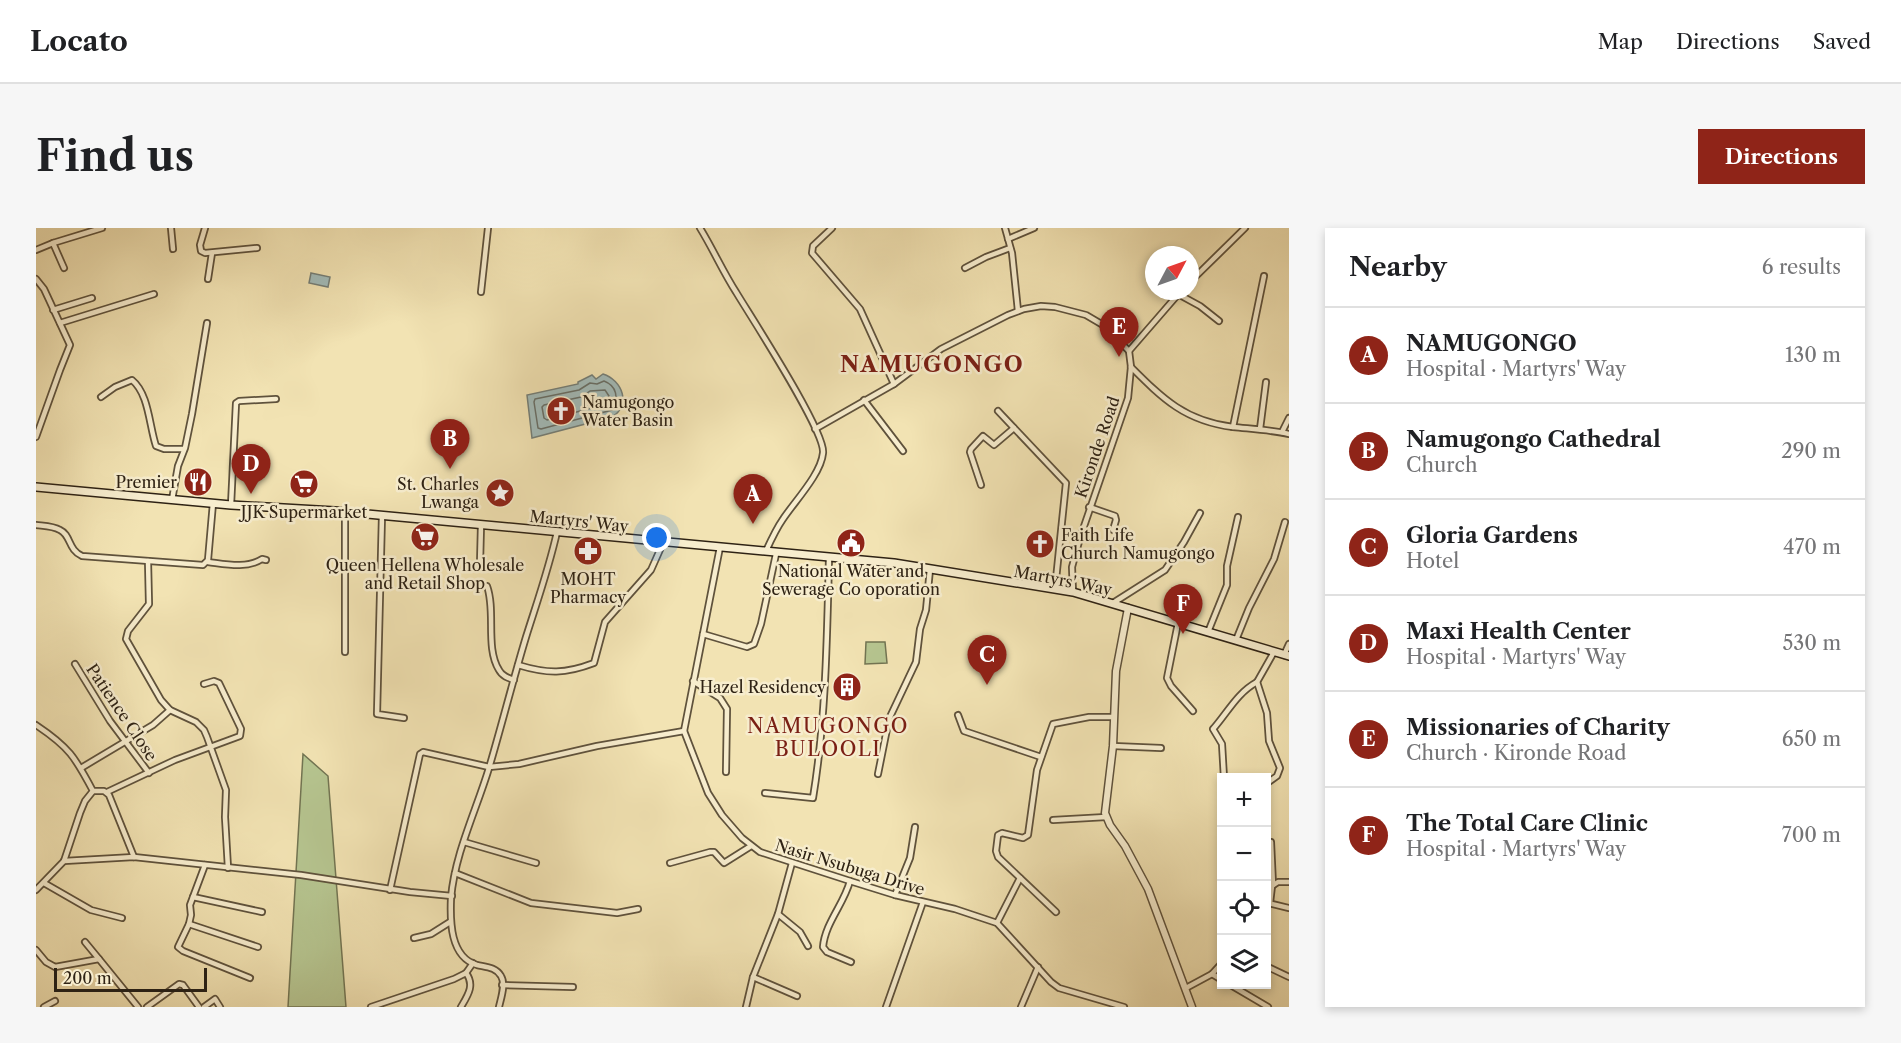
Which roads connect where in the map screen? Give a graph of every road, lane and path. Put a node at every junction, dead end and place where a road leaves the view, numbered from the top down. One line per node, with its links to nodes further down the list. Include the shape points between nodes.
1 (102, 228): 11 (street)
2 (171, 228): 14 (street)
3 (205, 228): 16 (street, via 200,248)
4 (488, 228): 23 (street)
5 (700, 228): 44 (street)
6 (832, 228): 36 (street, via 813,246 812,253 860,309)
7 (1005, 228): 10 (street)
8 (1034, 228): 10 (street)
9 (1245, 228): 19 (street)
10 (1008, 239): 13 (street)
11 (53, 243): 15 (street); 17 (street)
12 (257, 248): 16 (street)
13 (1010, 248): 18 (street); 29 (street)
14 (173, 249)
15 (36, 250)
16 (212, 253): 22 (street)
17 (64, 268)
18 (965, 268)
19 (1199, 273)
20 (1264, 276): 42 (street)
21 (36, 279): 28 (street)
22 (208, 279)
23 (481, 292)
24 (154, 294): 31 (street)
25 (92, 298): 28 (street)
26 (1174, 300): 33 (street)
27 (1191, 300): 30 (street)
28 (53, 310): 31 (street)
29 (1018, 311): 33 (street, via 1041,306 1086,315); 36 (street, via 941,349)
30 (1219, 321)
31 (60, 323): 48 (street, via 70,345)
32 (207, 323): 49 (street)
33 (1129, 351): 34 (street, Kironde Road)
34 (1131, 367): 42 (street, via 1177,409 1195,418); 56 (street, Kironde Road, via 1128,398)
35 (1266, 382): 45 (street)
36 (894, 384): 39 (street)
37 (100, 397): 49 (street, via 132,380 140,388 156,446)
38 (276, 399): 55 (street, via 236,403)
39 (864, 400): 44 (street); 50 (street)
40 (998, 411): 43 (street)
41 (1289, 418): 46 (street)
42 (1233, 427): 45 (street)
43 (1014, 428): 51 (street, via 994,445 983,436 970,450); 77 (street, via 1067,486)
44 (815, 429): 68 (street, via 823,446 821,463)
45 (1260, 429): 46 (street)
46 (1282, 432): 47 (street)
47 (1289, 434)
48 (36, 437)
49 (184, 449): 53 (street)
50 (903, 451)
51 (981, 485)
52 (36, 487): 53 (main road, Martyrs' Way)
53 (172, 500): 54 (main road, Martyrs' Way)
54 (213, 504): 55 (main road, Martyrs' Way); 73 (street)
55 (231, 505): 57 (main road, Martyrs' Way)
56 (1089, 507): 64 (street, via 1115,516); 78 (street, Kironde Road, via 1072,567)
57 (345, 512): 59 (main road, Martyrs' Way); 86 (street)
58 (1200, 513): 79 (street, via 1165,570)
59 (382, 516): 63 (main road, Martyrs' Way); 99 (street, via 377,714)
60 (1239, 517): 82 (street, via 1227,566 1227,585)
61 (1285, 522): 84 (street, via 1274,560)
62 (36, 525): 72 (street, via 61,530 75,553 82,556)
63 (481, 525): 65 (main road, Martyrs' Way); 74 (street)
64 (1113, 530)
65 (557, 532): 66 (main road, Martyrs' Way); 90 (street)
66 (663, 543): 67 (main road, Martyrs' Way); 90 (street, via 651,570 605,622 594,663 555,673)
67 (720, 547): 68 (main road, Martyrs' Way); 83 (street)
68 (766, 552): 69 (main road, Martyrs' Way)
69 (776, 554): 70 (main road, Martyrs' Way); 83 (street, via 754,644 747,647)
70 (829, 558): 75 (main road, Martyrs' Way); 116 (street, via 824,710 813,798)
71 (266, 560): 73 (street, via 242,565)
72 (147, 561): 73 (street, via 203,565); 95 (street, via 149,604 126,639)
73 (208, 562)
74 (480, 564)
75 (930, 569): 77 (main road, Martyrs' Way); 112 (street, via 916,662 889,719)
76 (487, 586): 91 (street, via 495,662 503,675)
77 (1055, 589): 78 (main road, Martyrs' Way)
78 (1073, 592): 79 (main road, Martyrs' Way)
79 (1113, 603): 80 (main road, Martyrs' Way)
80 (1128, 608): 81 (main road, Martyrs' Way); 98 (street, via 1116,670)
81 (1178, 623): 82 (main road, Martyrs' Way); 96 (street, via 1167,678)
82 (1208, 632): 84 (main road, Martyrs' Way)
83 (703, 634): 92 (street)
84 (1236, 640): 87 (main road, Martyrs' Way)
85 (1289, 644): 88 (street)
86 (345, 652)
87 (1274, 652): 88 (main road, Martyrs' Way); 93 (street)
88 (1286, 656)
89 (75, 664): 102 (street, Patience Close)
90 (518, 665): 91 (street)
91 (514, 680): 107 (street)
92 (693, 681): 101 (street); 109 (street, via 723,701 728,709)
93 (1257, 682): 111 (street, via 1237,696 1213,729 1222,744); 113 (street, via 1267,713 1269,741 1280,768 1278,776)
94 (204, 684): 103 (street, via 219,683 242,732)
95 (170, 710): 102 (street); 103 (street, via 200,726)
96 (1193, 711)
97 (958, 715): 106 (street, via 964,731)
98 (1113, 717): 104 (street); 106 (street, via 1054,723)
99 (404, 718)
100 (36, 725): 108 (street, via 58,740)
101 (684, 731): 107 (street); 122 (street, Nasir Nsubuga Drive, via 712,801)
102 (125, 742): 108 (street); 110 (street, Patience Close)
103 (210, 746): 110 (street); 129 (street, via 226,790)
104 (1113, 746): 105 (street); 117 (street)
105 (1161, 748)
106 (1041, 757): 131 (street, via 1027,837 1002,832 998,835 996,854)
107 (489, 767): 120 (street); 137 (street, via 422,753)
108 (81, 768): 114 (street)
109 (726, 772)
110 (149, 773): 115 (street)
111 (1224, 773)
112 (878, 774)
113 (1271, 781)
114 (93, 791): 115 (street); 124 (street, via 80,813)
115 (107, 792): 123 (street)
116 (765, 793)
117 (1106, 817): 118 (street); 172 (street, via 1148,889)
118 (1053, 820)
119 (915, 827): 139 (street, via 910,858)
120 (464, 842): 125 (street); 130 (street)
121 (1271, 842): 135 (street)
122 (751, 846): 126 (street, via 724,863 714,852); 127 (street, Nasir Nsubuga Drive)
123 (134, 857): 124 (street); 128 (street)
124 (64, 861): 134 (street)
125 (536, 863)
126 (670, 863)
127 (792, 863): 132 (street, Nasir Nsubuga Drive); 148 (street)
128 (205, 865): 129 (street); 141 (street)
129 (228, 868): 137 (street)
130 (455, 873): 140 (street); 145 (street, via 531,903 617,913)
131 (1020, 878): 147 (street); 151 (street)
132 (850, 881): 139 (street, Nasir Nsubuga Drive); 159 (street, via 823,947)
133 (1289, 882): 135 (street)
134 (44, 883): 136 (street); 149 (street, via 91,910)
135 (1273, 885): 138 (street)
136 (36, 890)
137 (390, 890): 140 (street)
138 (1271, 890)
139 (895, 895): 142 (street, Nasir Nsubuga Drive)
140 (452, 896): 150 (street)
141 (193, 897): 146 (street); 152 (street)
142 (923, 902): 151 (street, Nasir Nsubuga Drive); 186 (street)
143 (1271, 905): 144 (street)
144 (1289, 908)
145 (638, 909)
146 (262, 912)
147 (1056, 912)
148 (778, 914): 155 (street, via 800,932); 166 (street)
149 (122, 918)
150 (450, 922): 153 (street, via 431,934); 160 (street, via 460,952)
151 (997, 923): 161 (street, Nasir Nsubuga Drive)
152 (189, 924): 156 (street); 168 (street, via 178,947)
153 (414, 938)
154 (86, 942): 158 (street)
155 (808, 946)
156 (258, 947)
157 (36, 950): 158 (street, via 55,967)
158 (99, 959): 178 (street)
159 (851, 962)
160 (473, 963): 164 (street); 170 (street, via 496,971)
161 (1038, 967): 175 (street, Nasir Nsubuga Drive, via 1059,988); 187 (street)
162 (1217, 968): 165 (street)
163 (1271, 969): 169 (street)
164 (466, 973): 182 (street); 183 (street, via 471,986)
165 (1212, 974): 167 (street); 172 (street)
166 (753, 977): 174 (street); 185 (street)
167 (1217, 977)
168 (250, 978)
169 (1289, 978)
170 (502, 985): 171 (street); 184 (street)
171 (573, 987)
172 (1186, 988): 190 (street)
173 (1237, 989): 191 (street)
174 (797, 996)
175 (1095, 1000): 188 (street); 189 (street, Nasir Nsubuga Drive)
176 (55, 1001): 177 (street)
177 (44, 1007)
178 (138, 1007)
179 (147, 1007): 180 (street, via 179,984)
180 (201, 1007): 181 (street, via 215,999)
181 (220, 1007)
182 (371, 1007)
183 (461, 1007)
184 (499, 1007)
185 (746, 1007)
186 (886, 1007)
187 (1021, 1007)
188 (1093, 1007)
189 (1124, 1007)
190 (1192, 1007)
191 (1268, 1007)

